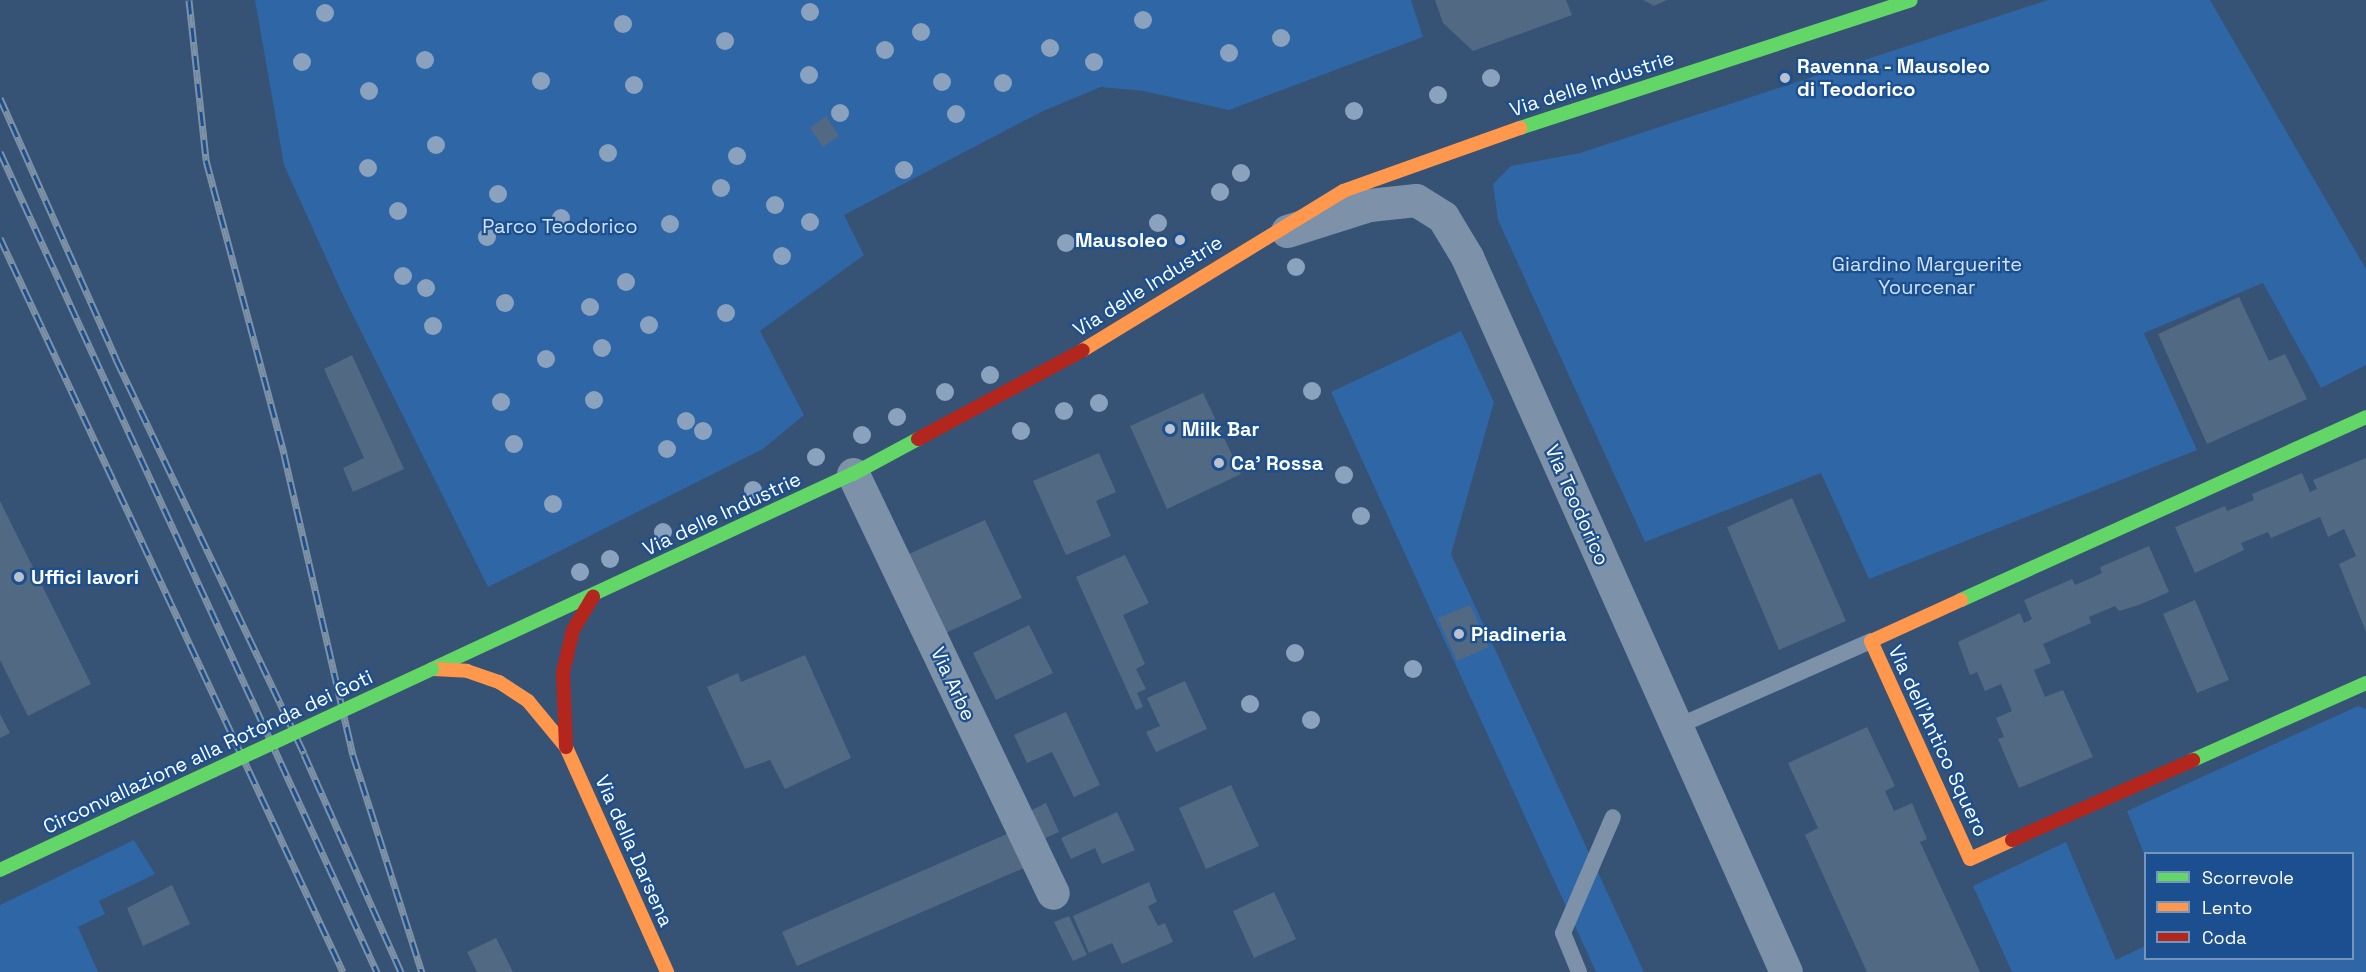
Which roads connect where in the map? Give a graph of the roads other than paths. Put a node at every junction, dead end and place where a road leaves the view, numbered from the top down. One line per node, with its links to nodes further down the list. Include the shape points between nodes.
1 (1911, 0): 2 (street, Via delle Industrie, via 1456,148 1343,191)
2 (1259, 239): 4 (street, Via delle Industrie, via 1109,336); 9 (street, Via Teodorico, via 1369,206 1416,200 1443,217 1467,257)
3 (2366, 417): 6 (street, Via dell'Antico Squero)
4 (853, 474): 5 (street, Via delle Industrie); 13 (street, Via Arbe)
5 (593, 597): 7 (street, Via delle Industrie); 10 (street, Via della Darsena, via 573,630 563,672)
6 (1870, 641): 8 (street, Via dell'Antico Squero, via 1970,859); 9 (lane)
7 (432, 669): 10 (street, Via della Darsena, via 467,671 499,682 528,701); 12 (street, Circonvallazione alla Rotonda dei Goti, bridge)
8 (2366, 683)
9 (1677, 728): 16 (street, Via Teodorico)
10 (566, 747): 14 (street, Via della Darsena)
11 (1613, 817): 15 (lane, via 1563,933)
12 (0, 870)
13 (1053, 893)
14 (667, 972)
15 (1579, 972)
16 (1786, 972)

